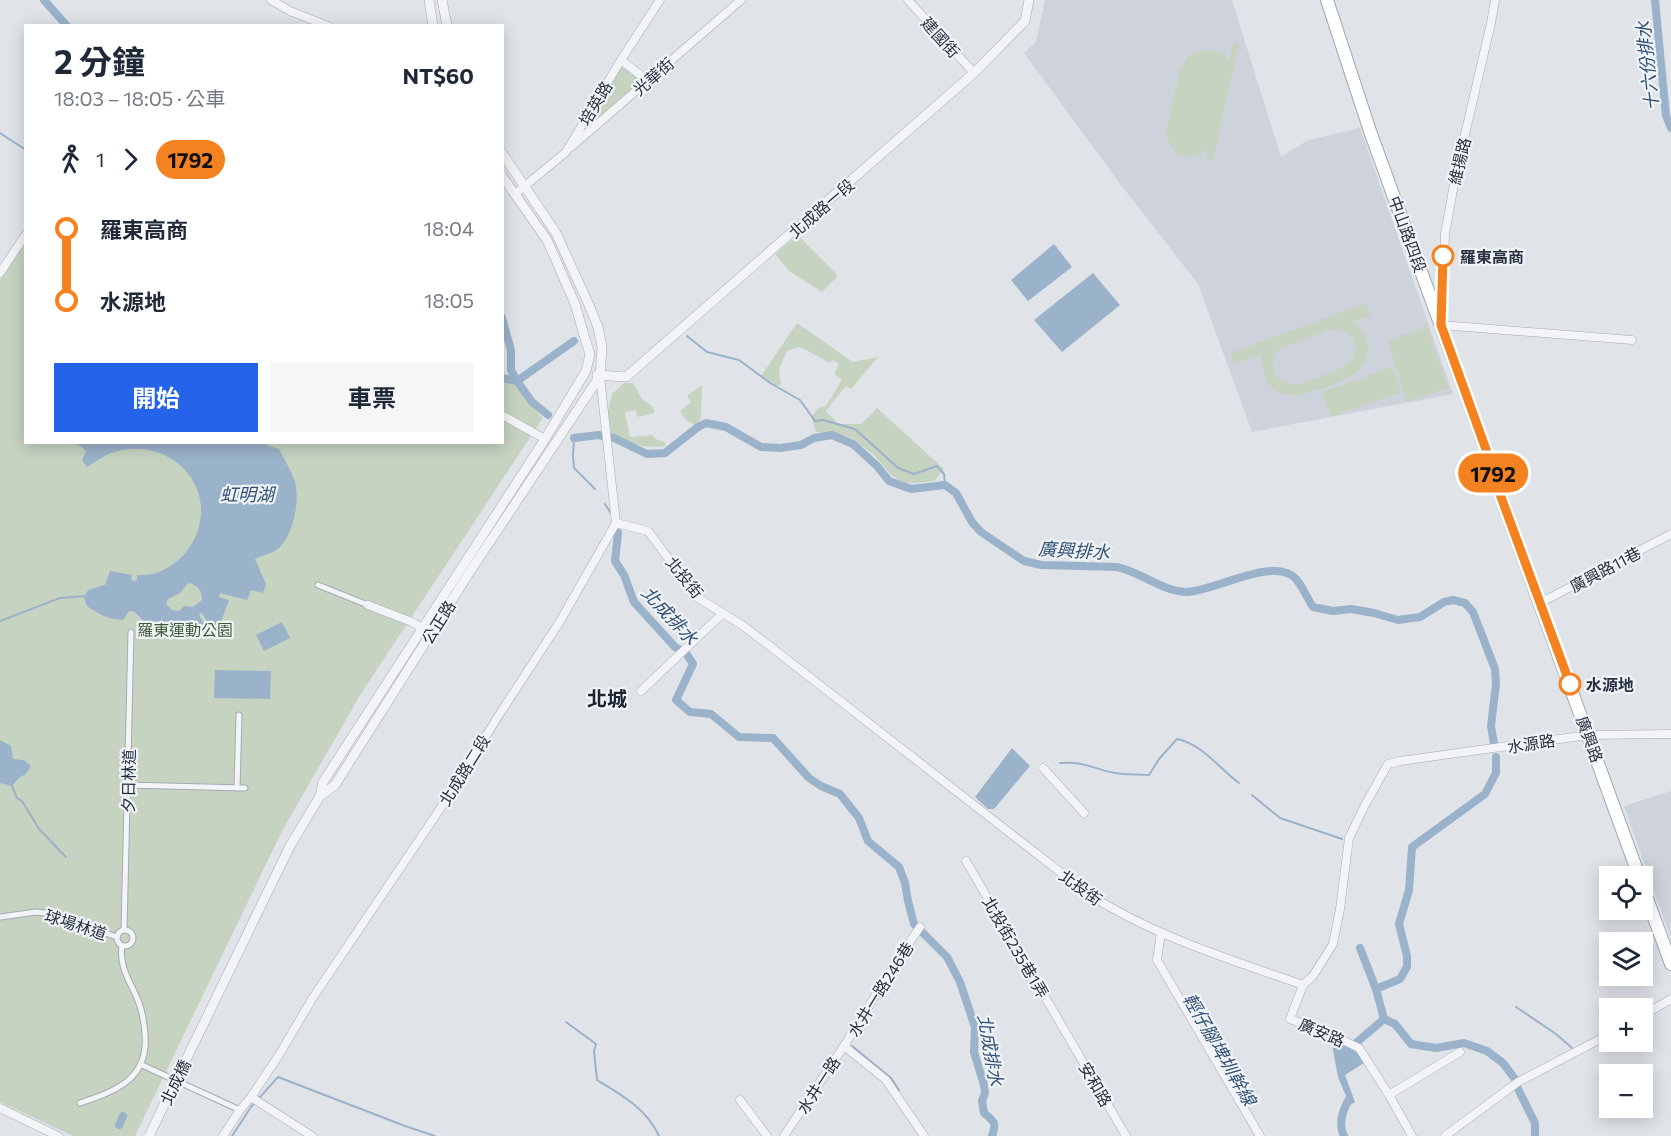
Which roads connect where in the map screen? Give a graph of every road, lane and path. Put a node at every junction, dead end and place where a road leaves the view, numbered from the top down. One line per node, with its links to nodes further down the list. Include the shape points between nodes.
1 (271, 0): 10 (street)
2 (429, 0): 11 (street)
3 (442, 0): 12 (street)
4 (660, 0): 13 (street, 培英路)
5 (741, 0): 15 (street, 光華街)
6 (908, 0): 14 (street, 建國街)
7 (1029, 0): 14 (street, 北成路一段, via 1025,21)
8 (1327, 0): 23 (main road, 中山路四段)
9 (1495, 0): 23 (street, 維揚路, via 1444,234)
10 (322, 24)
11 (433, 24)
12 (447, 24)
13 (621, 60): 15 (street); 16 (street, 培英路)
14 (974, 73): 26 (street, 北成路一段, via 626,377)
15 (648, 81): 16 (street, 光華街)
16 (566, 152): 19 (street, 培英路)
17 (504, 156): 19 (street, 公正路)
18 (504, 179): 20 (street)
19 (524, 186): 20 (street, 培英路); 26 (street, 公正路, via 556,233 594,316 603,347)
20 (515, 194): 25 (street, via 547,240 575,303 590,354)
21 (24, 237): 22 (street)
22 (0, 273)
23 (1441, 325): 24 (street); 33 (main road, 中山路四段)
24 (1632, 340)
25 (586, 370): 26 (street, 北成路一段); 28 (street, 公正路)
26 (600, 376): 29 (street, 公正路); 30 (street)
27 (504, 416): 28 (street)
28 (545, 439): 29 (street); 36 (street, 公正路)
29 (554, 445): 36 (street, 公正路)
30 (616, 523): 35 (street, 北投街, via 648,531 698,598); 67 (street, 北成路二段, via 559,623 312,999)
31 (1671, 534): 33 (street, 廣興路11巷)
32 (318, 585): 34 (street)
33 (1540, 603): 41 (main road, 廣興路)
34 (368, 605): 36 (street)
35 (722, 614): 38 (street); 53 (street, 北投街, via 771,646 1087,893)
36 (427, 631): 60 (street, 公正路, via 323,782 320,796 290,846)
37 (131, 632): 43 (street, 夕日林道)
38 (641, 691)
39 (239, 715): 44 (street)
40 (1671, 734): 41 (street, 水源路)
41 (1588, 735): 48 (main road, 廣興路); 57 (street, 水源路, via 1388,764 1349,838 1333,944)
42 (1043, 768): 46 (street)
43 (128, 785): 44 (street); 51 (street, 夕日林道)
44 (237, 788): 45 (street)
45 (245, 788)
46 (1084, 813)
47 (966, 861): 61 (street, 北投街235巷1弄)
48 (1635, 866)
49 (1653, 915): 56 (main road)
50 (0, 916): 54 (street, 球場林道, via 45,913)
51 (124, 930): 54 (street); 55 (street, via 133,939)
52 (918, 930): 63 (street, 水井一路246巷)
53 (1161, 933): 57 (street, 北投街); 80 (street, via 1157,960)
54 (117, 937): 55 (street)
55 (122, 946): 65 (street, via 122,964 143,1016 146,1045)
56 (1671, 964)
57 (1303, 985): 66 (street, 廣安路, via 1290,1019 1359,1048)
58 (1671, 999): 59 (street)
59 (1653, 1010)
60 (202, 1027): 73 (street, 北成橋, bridge)
61 (1066, 1032): 79 (street, 安和路)
62 (1599, 1040): 82 (street, via 1514,1084)
63 (844, 1046): 77 (street, 水井一路); 78 (street, 水井一路, via 886,1080)
64 (1460, 1052): 66 (street)
65 (142, 1065): 69 (street, via 122,1085); 71 (street)
66 (1389, 1095): 81 (street, 廣安路)
67 (256, 1100): 71 (street, 北成路二段); 75 (street)
68 (740, 1100): 76 (street)
69 (80, 1103)
70 (0, 1108): 72 (street)
71 (240, 1110): 74 (street, 北成路二段)
72 (58, 1136)
73 (149, 1136)
74 (224, 1136)
75 (312, 1136)
76 (766, 1136)
77 (784, 1136)
78 (924, 1136)
79 (1126, 1136)
80 (1260, 1136)
81 (1412, 1136)
82 (1445, 1136)

